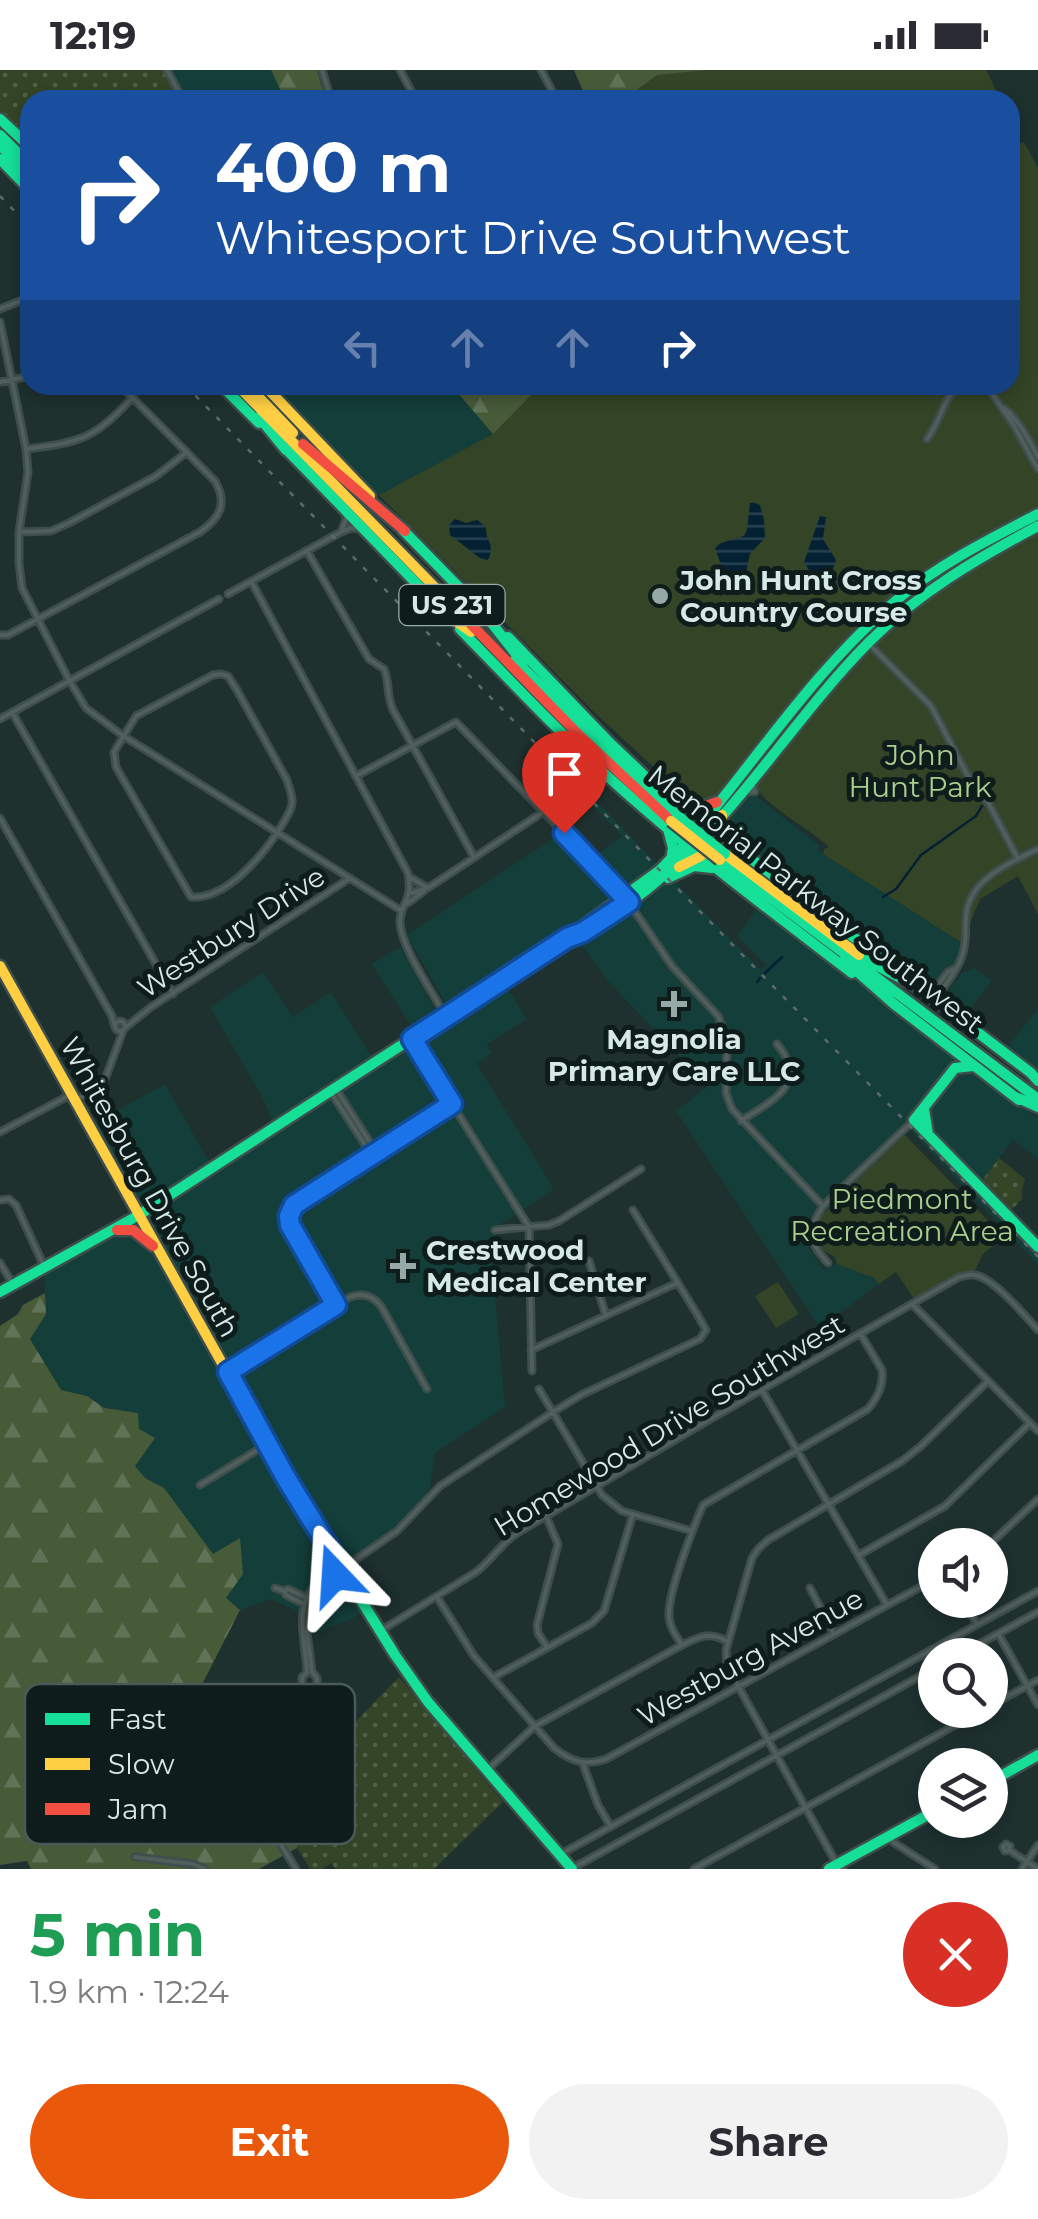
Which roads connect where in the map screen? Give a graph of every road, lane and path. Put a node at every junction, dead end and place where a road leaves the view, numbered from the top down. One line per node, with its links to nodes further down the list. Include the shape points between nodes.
1 (0, 119): 3 (main road)
2 (0, 135): 5 (main road)
3 (20, 137)
4 (0, 145): 7 (main road)
5 (20, 155)
6 (0, 159): 8 (main road)
7 (20, 166)
8 (20, 180)
9 (0, 322): 11 (street)
10 (20, 378): 11 (street)
11 (12, 380): 12 (street); 25 (street)
12 (0, 382)
13 (130, 395): 21 (street)
14 (231, 395): 26 (main road)
15 (243, 395): 26 (main road)
16 (245, 395): 47 (main road, Memorial Parkway Southwest / US 231)
17 (256, 395): 24 (main road, Memorial Parkway Southwest / US 231)
18 (273, 395): 33 (main road)
19 (950, 395): 23 (street)
20 (993, 395): 22 (street)
21 (133, 398): 25 (street, via 82,440); 27 (street)
22 (1000, 405): 28 (street); 29 (street)
23 (927, 439)
24 (303, 444): 33 (main road); 49 (main road, Memorial Parkway Southwest / US 231)
25 (26, 449): 34 (street)
26 (286, 450): 30 (main road)
27 (188, 452): 34 (street, via 69,524); 43 (street, via 221,491 221,512 212,523)
28 (1038, 457)
29 (1038, 469)
30 (345, 511): 32 (main road); 35 (street)
31 (1037, 519): 41 (main road, via 934,570); 45 (main road, via 940,582)
32 (363, 529): 35 (street); 42 (main road)
33 (404, 531): 40 (main road)
34 (19, 532): 43 (street, via 22,588)
35 (341, 532): 36 (street)
36 (307, 551): 37 (street); 53 (street, via 369,659 386,674 387,696)
37 (250, 581): 38 (street); 54 (street)
38 (228, 594)
39 (219, 599): 48 (street)
40 (483, 612): 49 (main road); 60 (main road)
41 (880, 614): 45 (main road); 46 (main road)
42 (447, 615): 47 (main road); 60 (main road, via 585,756)
43 (37, 620): 44 (street); 48 (street)
44 (0, 636)
45 (868, 643): 46 (main road); 55 (main road); 68 (street, via 931,706)
46 (838, 656): 57 (main road)
47 (523, 678): 60 (main road, Memorial Parkway Southwest / US 231, via 596,752)
48 (69, 680): 50 (street); 52 (street, via 86,708)
49 (540, 683): 60 (main road, Memorial Parkway Southwest / US 231)
50 (12, 712): 51 (street); 82 (street)
51 (0, 718)
52 (122, 735): 63 (street); 63 (street, via 116,767 191,897 201,898 251,868); 63 (street, via 136,716 164,700 213,674 228,676 292,796)
53 (412, 746): 54 (street); 58 (street, via 456,722); 67 (street)
54 (356, 776): 70 (street)
55 (751, 779): 56 (main road); 56 (street, via 755,792)
56 (741, 792): 59 (main road)
57 (723, 799): 60 (main road); 62 (main road)
58 (544, 812): 67 (street); 76 (street)
59 (722, 814): 62 (main road); 64 (main road)
60 (674, 817): 62 (main road); 66 (main road, Memorial Parkway Southwest / US 231, bridge); 66 (main road); 69 (main road)
61 (0, 818): 86 (street)
62 (706, 826): 64 (main road); 66 (main road)
63 (277, 833): 71 (street)
64 (726, 841): 66 (main road); 83 (main road)
65 (1038, 849): 68 (street)
66 (706, 854): 69 (main road); 72 (main road); 74 (main road); 79 (main road, Memorial Parkway Southwest / US 231); 80 (main road, Memorial Parkway Southwest / US 231)
67 (474, 857): 73 (street)
68 (1018, 859): 83 (street, via 986,878 970,899 953,976)
69 (671, 860): 76 (main road)
70 (408, 876): 73 (street); 75 (street)
71 (350, 878): 78 (street); 82 (street, Westbury Drive)
72 (735, 881): 74 (main road, via 695,865); 84 (main road)
73 (428, 888): 75 (street); 77 (street)
74 (651, 888): 76 (main road)
75 (410, 893): 77 (street)
76 (627, 899): 85 (main road); 100 (street, via 678,974 721,1020 726,1093)
77 (406, 904): 78 (street)
78 (402, 912): 85 (street, via 404,941)
79 (831, 944): 84 (main road); 94 (main road, Memorial Parkway Southwest / US 231)
80 (861, 957): 83 (main road); 94 (main road, Memorial Parkway Southwest / US 231)
81 (0, 966): 95 (main road, Whitesburg Drive South)
82 (172, 994): 86 (street, Westbury Drive)
83 (928, 995): 92 (main road)
84 (894, 1004): 89 (main road)
85 (446, 1016): 87 (main road)
86 (120, 1026): 95 (street, via 104,1082)
87 (412, 1039): 93 (main road); 96 (street)
88 (777, 1044): 100 (street, via 788,1062 789,1082)
89 (951, 1048): 90 (main road); 91 (main road)
90 (974, 1066): 91 (main road); 98 (main road)
91 (955, 1068): 97 (main road)
92 (1034, 1074)
93 (332, 1090): 103 (street); 107 (main road)
94 (1038, 1096)
95 (74, 1098): 101 (street); 106 (main road, Whitesburg Drive South)
96 (452, 1104): 103 (street); 111 (street)
97 (924, 1109): 99 (main road); 102 (main road)
98 (1038, 1111)
99 (914, 1120): 102 (main road); 108 (street)
100 (741, 1121): 108 (street)
101 (0, 1132)
102 (928, 1135): 114 (main road)
103 (374, 1154): 124 (street, via 290,1212 290,1225)
104 (641, 1169): 111 (street, via 558,1222)
105 (0, 1200): 119 (street, via 16,1205)
106 (130, 1200): 107 (main road); 110 (main road, Whitesburg Drive South)
107 (157, 1203): 110 (main road)
108 (823, 1206): 118 (street, via 811,1232)
109 (633, 1210): 120 (street)
110 (139, 1215): 112 (main road); 115 (main road, Whitesburg Drive South)
111 (529, 1227): 113 (street); 128 (street)
112 (110, 1230): 115 (main road, via 133,1230); 119 (main road)
113 (495, 1230)
114 (1038, 1247)
115 (160, 1253): 129 (main road, Whitesburg Drive South)
116 (589, 1260): 125 (street)
117 (0, 1263): 121 (street)
118 (828, 1263)
119 (44, 1266): 121 (main road)
120 (677, 1282): 125 (street); 135 (street, via 705,1334)
121 (13, 1284): 122 (main road)
122 (0, 1292)
123 (912, 1304): 126 (street, Homewood Drive Southwest, via 971,1274); 127 (street, Homewood Drive Southwest); 131 (street)
124 (336, 1305): 129 (street); 133 (street, via 356,1294 378,1302)
125 (606, 1316): 128 (street)
126 (1038, 1330)
127 (860, 1333): 134 (street, Homewood Drive Southwest); 139 (street, via 882,1370 877,1399)
128 (531, 1350): 130 (street)
129 (228, 1372): 138 (main road, Whitesburg Drive South)
130 (532, 1372)
131 (988, 1381): 136 (street); 143 (street, via 902,1462)
132 (539, 1388): 135 (street)
133 (427, 1389)
134 (762, 1390): 139 (street); 141 (street, Homewood Drive Southwest)
135 (553, 1412): 141 (street); 149 (street, via 440,1486 398,1531)
136 (1030, 1423): 137 (street); 148 (street, via 945,1506)
137 (1038, 1431)
138 (266, 1444): 140 (street); 149 (main road, Whitesburg Drive South)
139 (797, 1450): 143 (street); 147 (street, via 703,1506)
140 (200, 1484)
141 (596, 1486): 144 (street); 145 (street, Homewood Drive Southwest)
142 (1038, 1498): 146 (street)
143 (829, 1504): 148 (street); 167 (street, via 758,1548)
144 (632, 1514): 147 (street); 169 (street, via 604,1611)
145 (546, 1516): 156 (street, Homewood Drive Southwest); 169 (street, via 558,1544 537,1625)
146 (1007, 1528)
147 (692, 1531): 168 (street, via 669,1617)
148 (859, 1556): 159 (street)
149 (342, 1569): 155 (street, via 332,1570); 157 (street); 163 (main road, Whitesburg Drive South)
150 (918, 1587): 159 (street, Westburg Avenue)
151 (276, 1588): 153 (street)
152 (810, 1588): 164 (street)
153 (284, 1591): 155 (street); 158 (street)
154 (1038, 1591): 162 (street)
155 (306, 1597): 157 (street); 158 (street)
156 (437, 1597): 163 (street, Homewood Drive Southwest); 170 (street)
157 (312, 1603): 158 (street); 174 (street, via 307,1632)
158 (304, 1604): 173 (street)
159 (887, 1604): 164 (street, Westburg Avenue)
160 (1038, 1612): 165 (street)
161 (974, 1618): 162 (street)
162 (978, 1624): 181 (street)
163 (380, 1631): 185 (main road, Whitesburg Drive South, via 428,1702)
164 (834, 1634): 175 (street, Westburg Avenue)
165 (998, 1634): 166 (street); 176 (street)
166 (991, 1638)
167 (728, 1642): 168 (street, via 704,1634); 175 (street, via 727,1666)
168 (682, 1645): 179 (street)
169 (546, 1648): 170 (street)
170 (494, 1677): 179 (street)
171 (918, 1677): 183 (street)
172 (1038, 1680): 176 (street)
173 (302, 1684)
174 (317, 1684)
175 (737, 1686): 181 (street); 184 (street, Westburg Avenue, via 606,1759)
176 (1027, 1686): 177 (street); 178 (street)
177 (1008, 1696)
178 (1038, 1706)
179 (535, 1726): 184 (street, via 554,1748); 185 (street)
180 (950, 1728): 187 (street)
181 (767, 1740): 183 (street); 189 (street)
182 (1038, 1755): 186 (main road)
183 (776, 1756): 187 (street); 201 (street)
184 (583, 1764): 189 (street)
185 (487, 1770): 194 (main road, Whitesburg Drive South)
186 (1008, 1772)
187 (806, 1807): 197 (street); 202 (street)
188 (918, 1820): 190 (main road)
189 (611, 1826): 194 (street)
190 (889, 1836): 197 (main road); 203 (street)
191 (280, 1844): 200 (street)
192 (1038, 1845): 196 (street)
193 (1009, 1850): 196 (street)
194 (560, 1854): 201 (main road, Whitesburg Drive South)
195 (135, 1857): 199 (street)
196 (1027, 1862): 198 (street); 204 (street)
197 (837, 1867)
198 (1038, 1868)
199 (205, 1869)
200 (296, 1869)
201 (572, 1869)
202 (694, 1869)
203 (935, 1869)
204 (1022, 1869)

